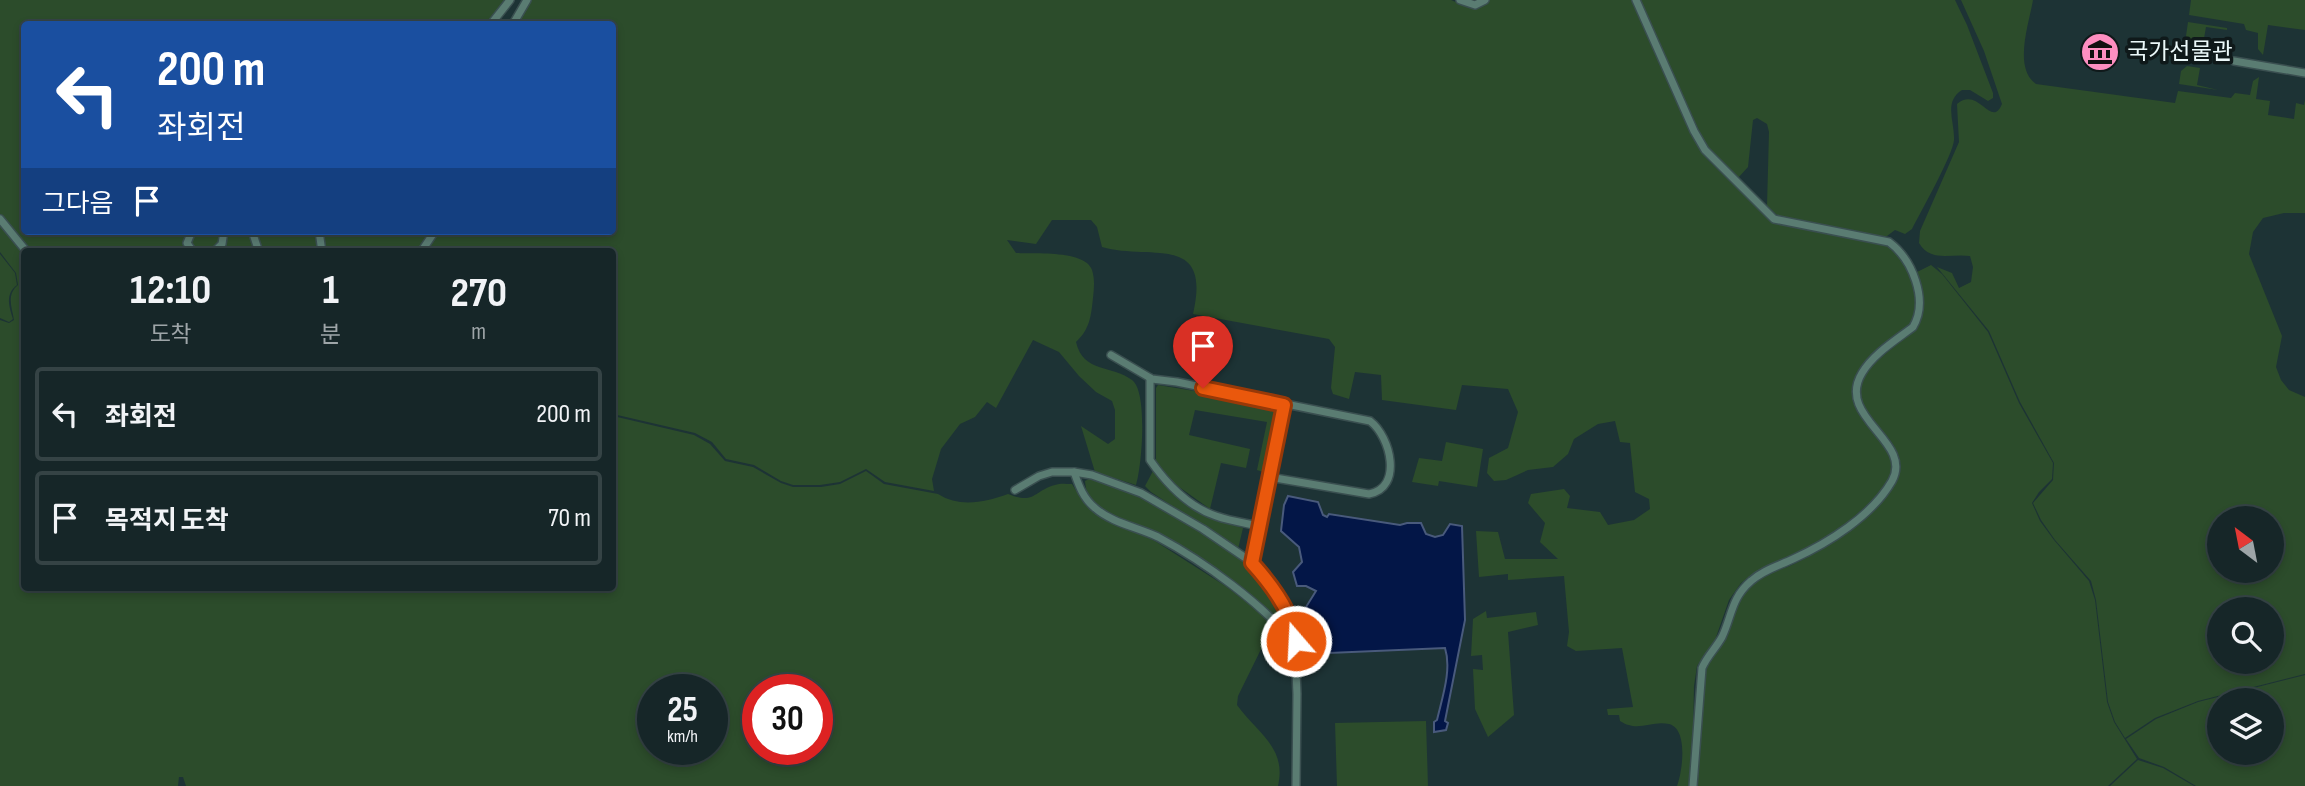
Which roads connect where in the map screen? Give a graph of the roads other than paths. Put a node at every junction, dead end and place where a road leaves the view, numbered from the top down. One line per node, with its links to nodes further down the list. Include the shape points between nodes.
1 (510, 0): 6 (street)
2 (527, 0): 7 (street)
3 (1460, 0): 4 (street, via 1475,5)
4 (1485, 0)
5 (1636, 0): 22 (street, via 1710,158 1774,219 1889,242 1908,262 1920,308 1913,327 1870,362 1856,388 1860,407 1897,461 1897,470 1878,499 1848,526 1824,543 1761,573 1732,604 1721,638 1702,668)
6 (493, 21)
7 (515, 21)
8 (2234, 61): 9 (street)
9 (2305, 73)
10 (0, 219): 11 (street)
11 (24, 248)
12 (1111, 355): 13 (street)
13 (1150, 378): 14 (street); 18 (street, via 1150,460 1158,471 1198,507)
14 (1284, 405): 16 (street); 16 (street, via 1370,421 1390,450 1388,474 1382,488 1369,495)
15 (1074, 472): 17 (street, via 1052,472); 19 (street, via 1142,493); 20 (street, via 1084,496 1098,511 1159,538 1224,580 1255,603)
16 (1269, 477): 18 (street)
17 (1015, 490)
18 (1259, 526): 19 (street)
19 (1252, 563): 20 (street, via 1289,615)
20 (1296, 647): 21 (street)
21 (1296, 786)
22 (1693, 786)

